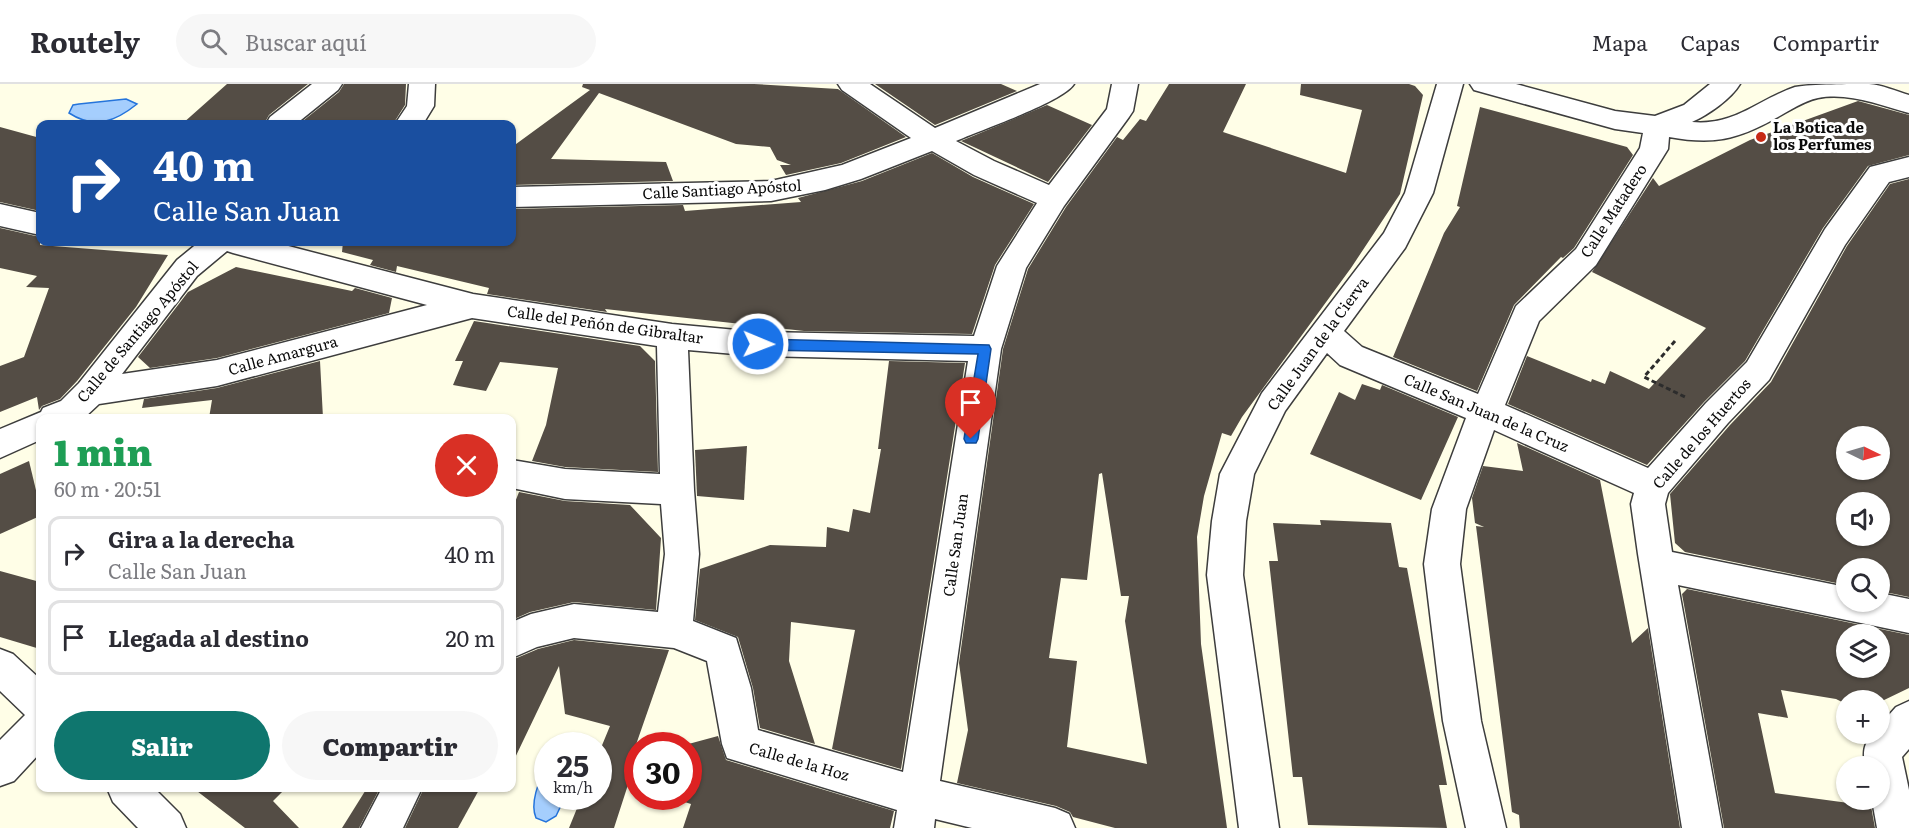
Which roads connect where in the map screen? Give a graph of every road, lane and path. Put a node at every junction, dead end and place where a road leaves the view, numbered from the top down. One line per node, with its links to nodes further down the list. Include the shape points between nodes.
1 (329, 84): 13 (street)
2 (422, 84): 14 (street, via 420,111)
3 (850, 84): 16 (street)
4 (1115, 84): 5 (street)
5 (1125, 84): 19 (street, Calle San Juan, via 1120,111)
6 (1450, 84): 25 (street, Calle Juan de la Cierva, via 1419,194 1395,240)
7 (1483, 84): 15 (street, via 1615,120)
8 (1536, 84): 9 (street, via 1629,109 1666,105)
9 (1695, 84)
10 (1727, 84): 15 (street, via 1693,111)
11 (1067, 85): 16 (street, Calle Santiago Apóstol)
12 (1909, 104): 15 (street, via 1861,90 1831,87 1807,92 1729,130 1708,132)
13 (284, 120)
14 (412, 120)
15 (1657, 126): 30 (street, Calle Matadero, via 1654,149 1586,257 1527,314)
16 (933, 140): 18 (street, Calle Santiago Apóstol, via 843,177 790,188); 19 (street)
17 (1909, 166): 31 (street, Calle de los Huertos, via 1880,174 1836,237 1758,371)
18 (516, 197)
19 (1054, 200): 28 (street, Calle San Juan, via 1012,266)
20 (0, 215): 21 (street)
21 (36, 223)
22 (213, 246): 29 (street, Calle de Santiago Apóstol, via 187,268)
23 (248, 246): 24 (street, Calle del Peñón de Gibraltar)
24 (473, 306): 26 (street, Calle del Peñón de Gibraltar); 29 (street, Calle Amargura, via 217,373)
25 (1324, 332): 30 (street, Calle San Juan de la Cruz, via 1352,356); 53 (street, Calle Juan de la Cierva, via 1273,402 1238,474 1229,521 1225,575)
26 (672, 336): 28 (street, Calle del Peñón de Gibraltar, via 758,344); 37 (street)
27 (1675, 341): 31 (path, via 1644,377)
28 (985, 349): 49 (street, Calle San Juan)
29 (90, 392): 32 (street, Calle de Santiago Apóstol)
30 (1485, 411): 36 (street, Calle San Juan de la Cruz); 54 (street, Calle Matadero, via 1449,509 1442,564 1462,721)
31 (1717, 413): 36 (street, Calle de los Huertos)
32 (63, 414)
33 (36, 427): 34 (street)
34 (0, 444)
35 (516, 475): 37 (street, via 565,484)
36 (1653, 486): 38 (street, Calle de los Huertos, via 1648,504)
37 (677, 490): 40 (street, via 682,554)
38 (1658, 565): 39 (street); 55 (street, Calle de los Huertos)
39 (1909, 616)
40 (674, 631): 41 (street, Calle de la Hoz, via 574,621 531,630); 49 (street, Calle de la Hoz, via 723,650 741,744)
41 (516, 639)
42 (0, 667): 43 (street)
43 (36, 698)
44 (1909, 720): 56 (street, via 1882,752)
45 (36, 731): 46 (street)
46 (0, 767)
47 (131, 792): 50 (street)
48 (401, 792): 51 (street)
49 (917, 812): 52 (street)
50 (166, 828)
51 (381, 828)
52 (1055, 828)
53 (1259, 828)
54 (1486, 828)
55 (1702, 828)
56 (1897, 828)

